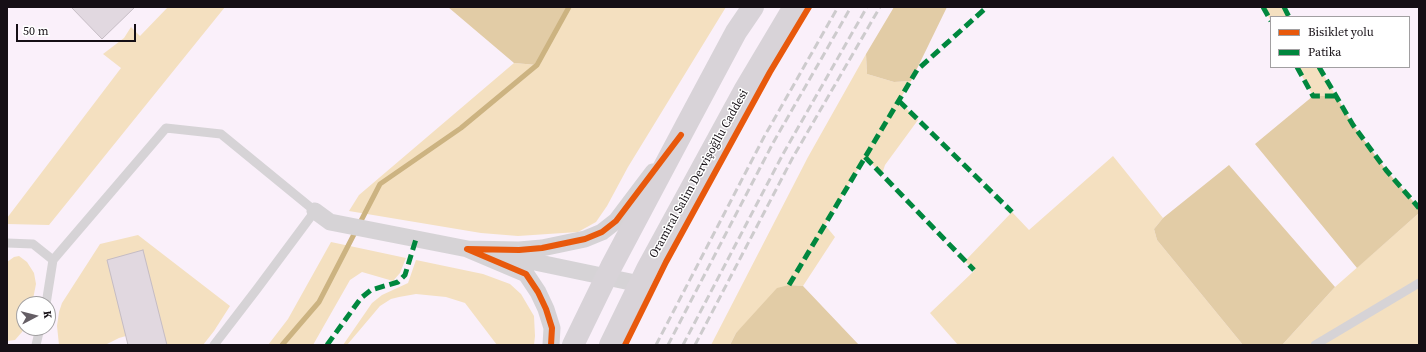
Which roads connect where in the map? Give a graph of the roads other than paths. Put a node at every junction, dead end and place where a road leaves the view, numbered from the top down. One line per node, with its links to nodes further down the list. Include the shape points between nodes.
1 (753, 7): 3 (main road, via 736,32)
2 (794, 7): 10 (main road, Oramiral Salim Dervişoğllu Caddesi, via 744,91)
3 (681, 135): 6 (street, via 616,221 602,232 585,239 542,248); 8 (main road)
4 (315, 212): 6 (street, via 330,222); 7 (lane, via 221,134 166,128); 12 (lane)
5 (7, 243): 7 (lane, via 33,244)
6 (467, 249): 8 (street); 13 (street, via 526,274 546,309 552,328)
7 (53, 260): 11 (lane)
8 (607, 276): 10 (street); 14 (main road)
9 (1419, 282): 16 (lane)
10 (640, 284): 15 (main road, Oramiral Salim Dervişoğllu Caddesi)
11 (47, 296)
12 (214, 345)
13 (551, 345)
14 (573, 345)
15 (610, 345)
16 (1315, 345)

